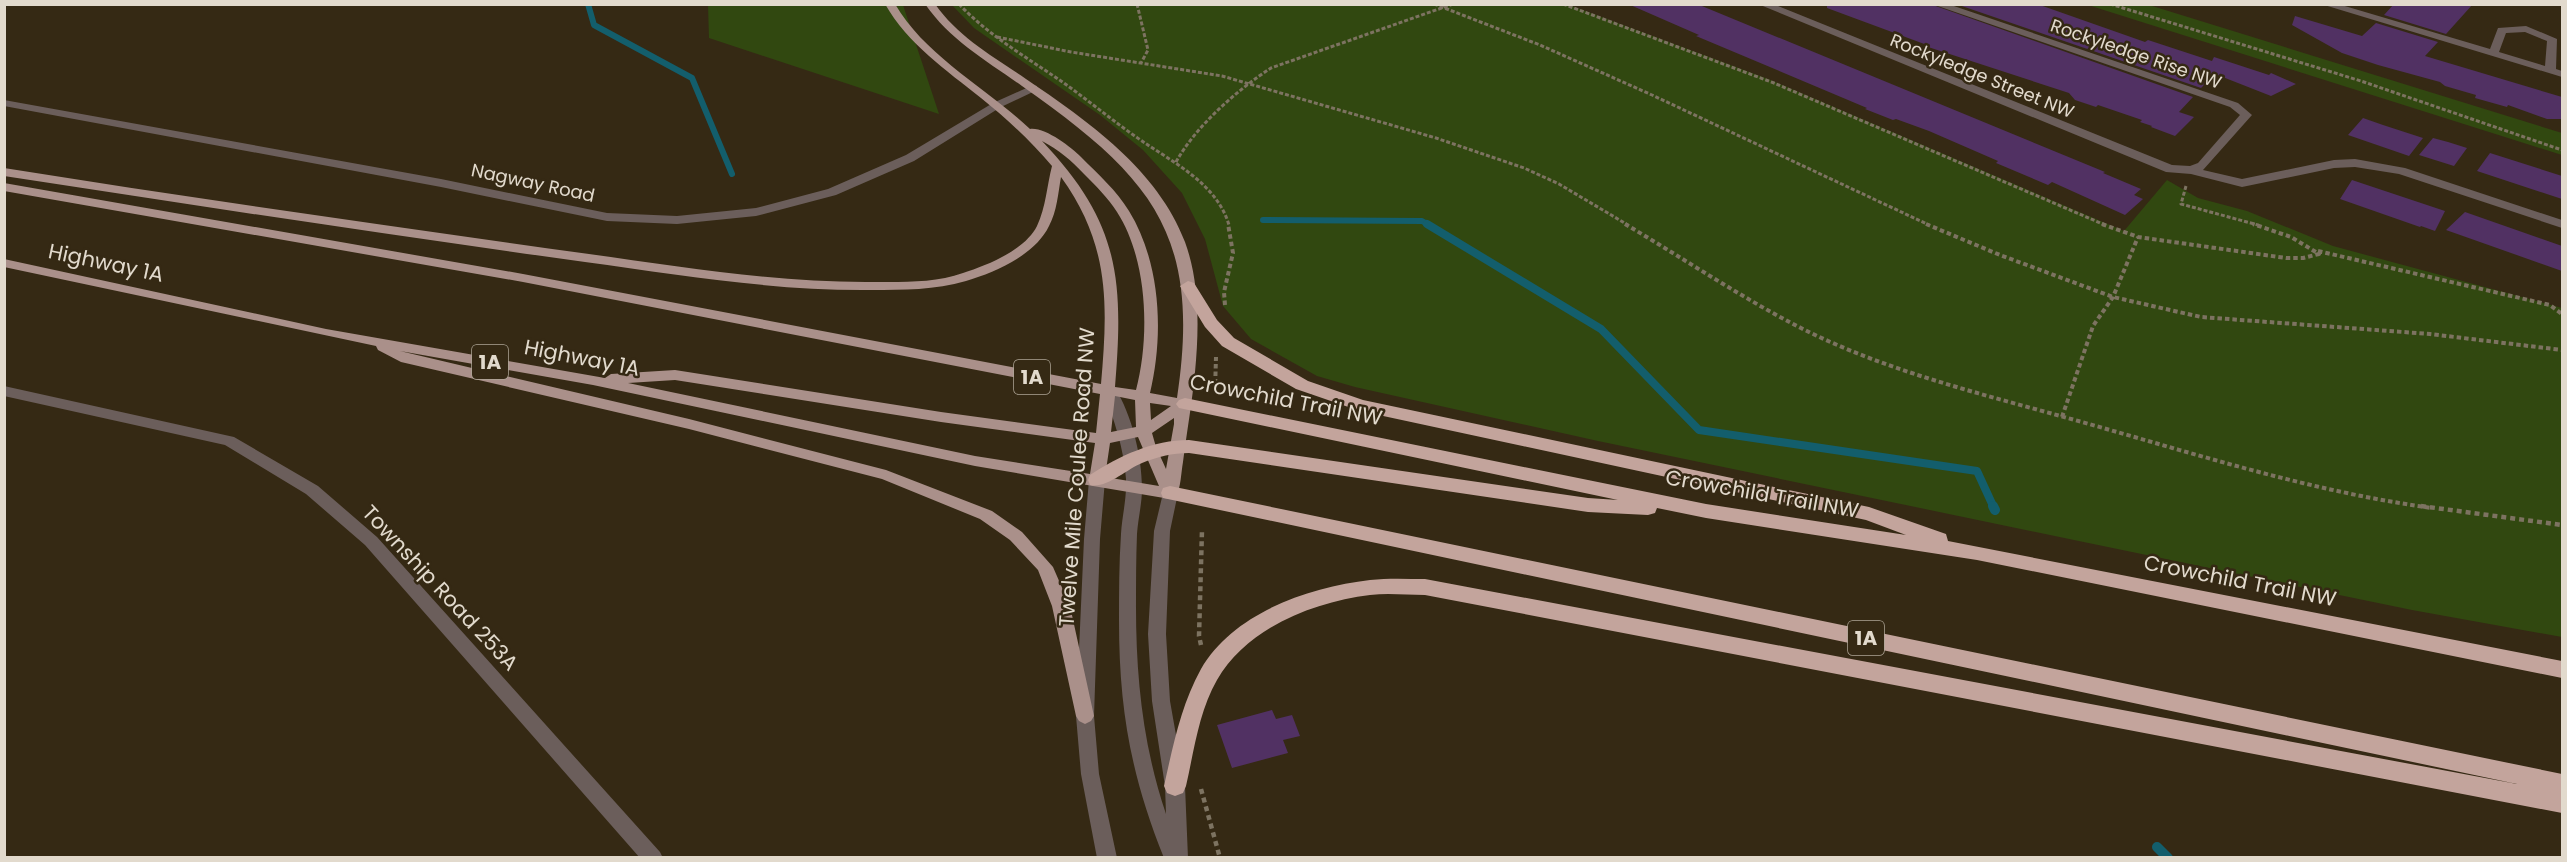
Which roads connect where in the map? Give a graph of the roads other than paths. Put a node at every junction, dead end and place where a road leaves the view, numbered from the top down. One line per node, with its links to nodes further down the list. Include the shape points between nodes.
1 (890, 4): 11 (main road, Twelve Mile Coulee Road NW, via 922,44)
2 (930, 4): 9 (main road, via 963,39)
3 (1763, 4): 14 (street, Rockyledge Street NW, via 2170,169)
4 (1937, 4): 14 (street, Rockyledge Rise NW, via 2234,105 2246,115 2202,166)
5 (2326, 4): 6 (street)
6 (2493, 54): 7 (street); 7 (street, via 2502,30 2526,29 2552,39)
7 (2550, 71): 8 (street)
8 (2562, 74)
9 (1033, 88): 11 (street, Nagway Road); 19 (main road, via 1135,173 1164,212 1180,248)
10 (4, 104): 11 (street, Nagway Road, via 607,217 677,220 756,212 832,192 910,158)
11 (997, 105): 12 (main road, Twelve Mile Coulee Road NW)
12 (1023, 127): 13 (main road, Twelve Mile Coulee Road NW); 24 (main road, via 1065,148 1123,211 1136,236 1146,270 1151,312 1148,373)
13 (1058, 164): 15 (main road, via 1044,227 1009,258 937,285 843,287 705,274 517,249); 23 (main road, Twelve Mile Coulee Road NW, via 1098,230 1110,272)
14 (2191, 170): 17 (street, Rockyledge Street NW, via 2242,183 2355,163 2402,171)
15 (4, 172)
16 (4, 187): 23 (main road, Crowchild Trail NW / 1A, via 523,278)
17 (2562, 224)
18 (4, 263): 20 (main road, Highway 1A / 1A)
19 (1188, 286): 25 (main road, via 1190,338); 36 (highway, via 1228,342 1302,386 1360,405 1869,514)
20 (370, 340): 21 (main road, Highway 1A / 1A); 38 (main road, via 401,357 886,475 986,515 1016,536 1045,567 1061,606)
21 (593, 380): 28 (main road, via 675,375); 32 (main road, Highway 1A / 1A, via 975,461)
22 (4, 391): 42 (street, Township Road 253A, via 229,441 312,490 371,541)
23 (1110, 392): 24 (main road, Crowchild Trail NW / 1A); 27 (street); 28 (main road, Twelve Mile Coulee Road NW)
24 (1142, 397): 25 (main road, Crowchild Trail NW / 1A); 26 (main road)
25 (1185, 404): 26 (main road); 29 (main road); 35 (highway, Crowchild Trail NW / 1A)
26 (1144, 431): 27 (main road); 30 (main road)
27 (1125, 435): 28 (main road); 31 (street)
28 (1103, 440): 32 (main road, Twelve Mile Coulee Road NW)
29 (1176, 446): 30 (highway); 34 (main road); 35 (highway, via 1588,505)
30 (1151, 453): 31 (highway); 34 (main road)
31 (1130, 460): 32 (highway); 33 (street)
32 (1097, 480): 33 (main road, 1A); 38 (street, Twelve Mile Coulee Road NW)
33 (1134, 486): 34 (main road, 1A); 44 (street, via 1129,532 1128,676 1136,749 1152,808)
34 (1170, 493): 39 (highway, 1A); 40 (street, via 1162,531 1157,634 1161,701)
35 (1706, 511): 36 (highway, Crowchild Trail NW / 1A)
36 (1977, 553): 37 (highway, Crowchild Trail NW / 1A)
37 (2562, 670)
38 (1085, 716): 43 (street, Twelve Mile Coulee Road NW, via 1090,774)
39 (2562, 784)
40 (1175, 786): 41 (highway, via 1190,718 1199,696 1218,660 1240,638 1265,621 1308,602 1363,588 1425,587); 45 (street)
41 (2562, 804)
42 (653, 858)
43 (1107, 858)
44 (1174, 858)
45 (1178, 858)

